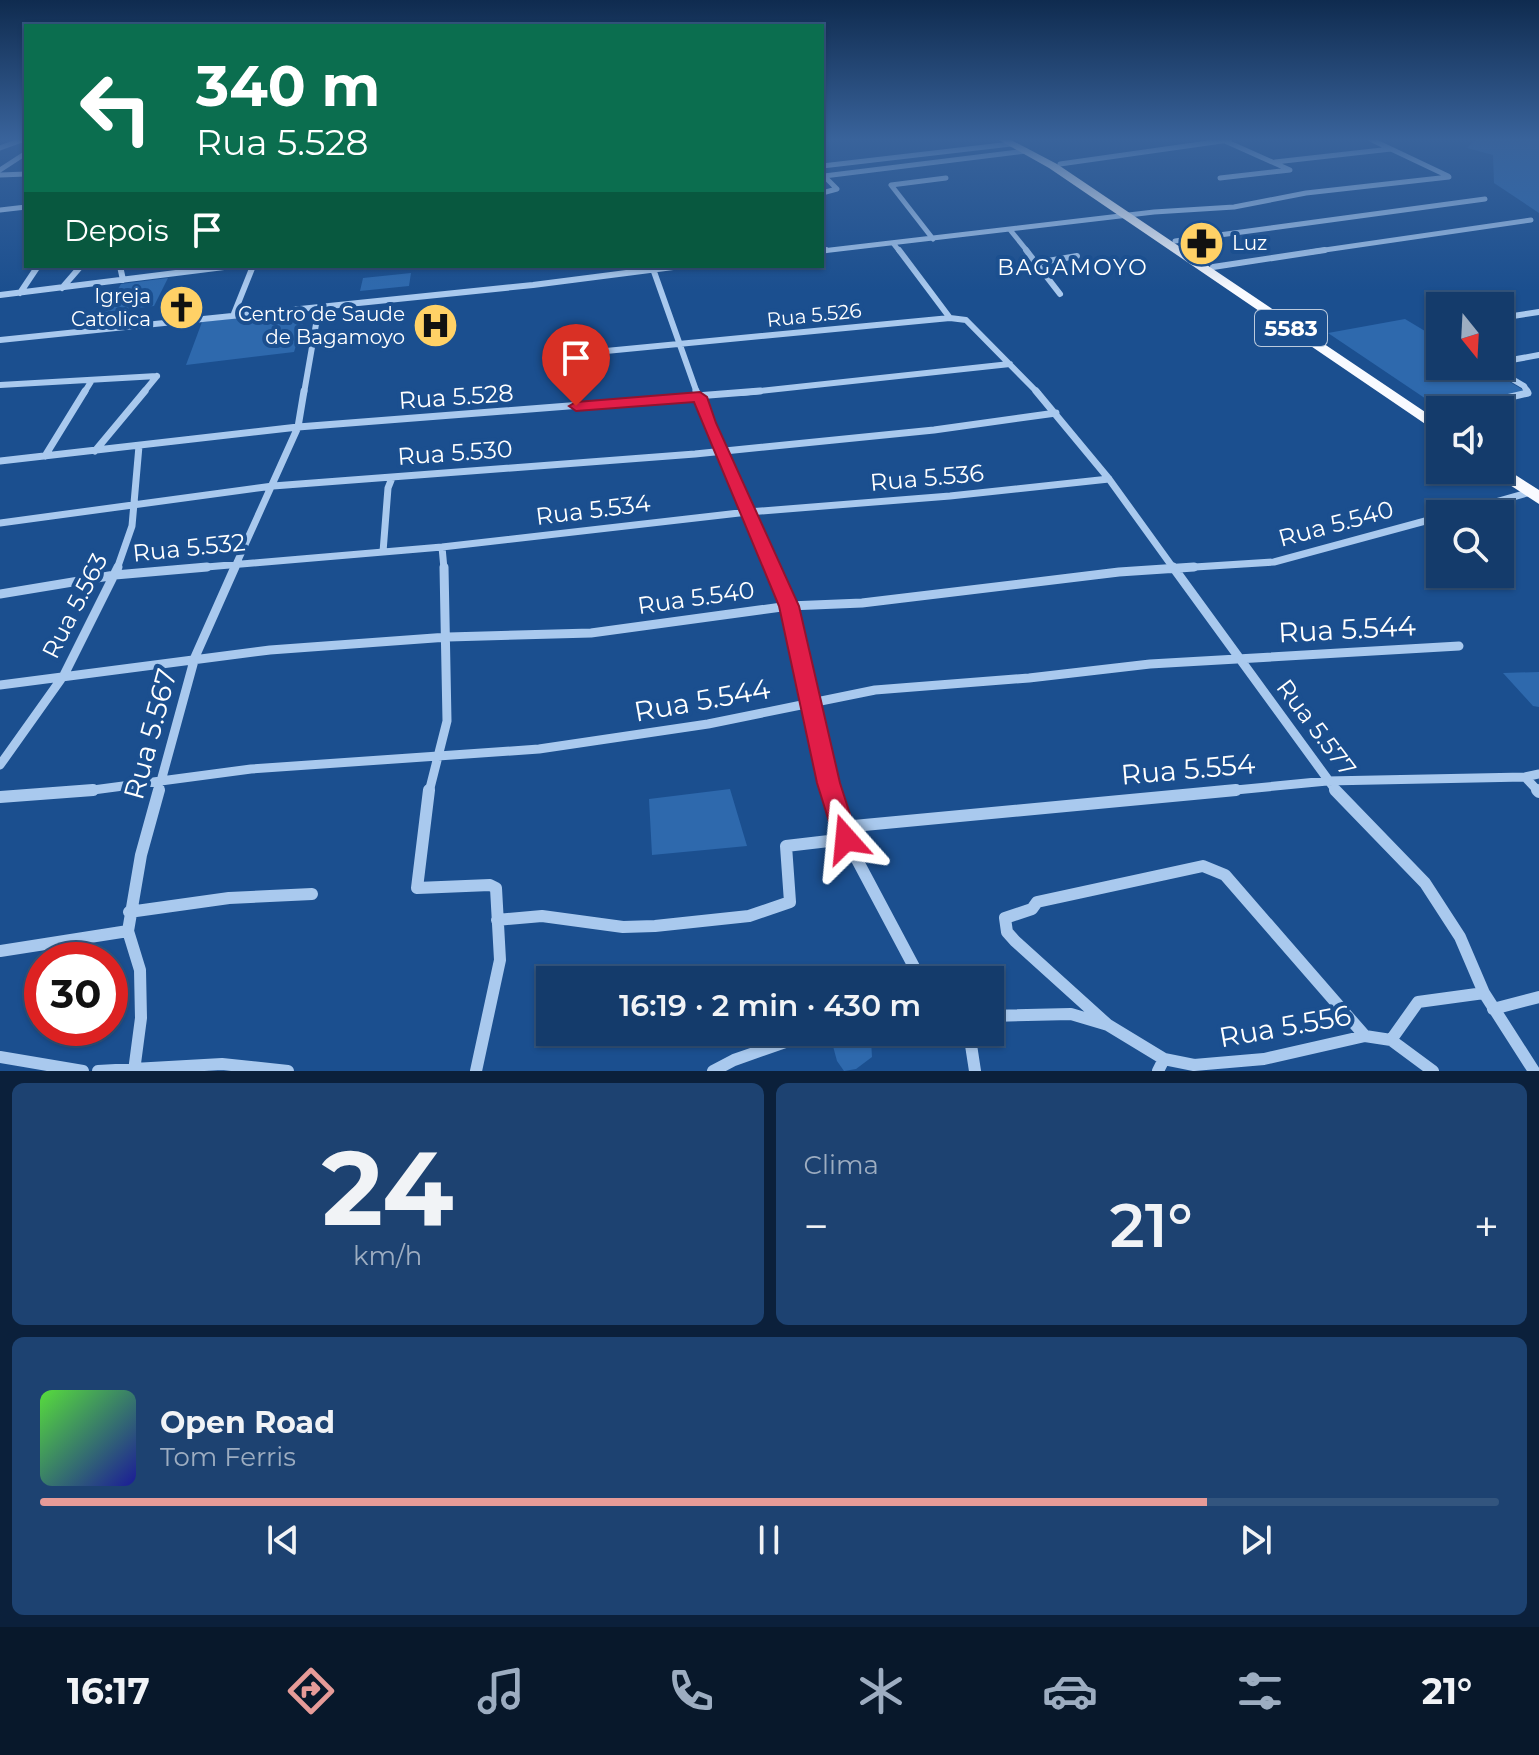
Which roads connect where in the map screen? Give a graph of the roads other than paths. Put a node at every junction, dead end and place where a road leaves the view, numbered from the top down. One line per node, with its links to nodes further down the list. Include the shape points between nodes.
1 (895, 190): 14 (street)
2 (1094, 190): 6 (highway)
3 (1098, 190): 6 (highway)
4 (1333, 190): 10 (street, via 1234,207)
5 (1485, 199): 15 (street)
6 (1112, 200): 10 (highway, 5583)
7 (24, 207): 8 (street)
8 (10, 208): 9 (street); 11 (street)
9 (0, 210)
10 (1131, 215): 13 (street); 15 (highway, 5583); 51 (highway, 5583)
11 (0, 216)
12 (1531, 220): 20 (street)
13 (1011, 231): 14 (street); 19 (street)
14 (933, 239): 16 (street)
15 (1175, 241): 20 (highway, 5583)
16 (893, 243): 17 (street); 37 (street)
17 (824, 251)
18 (1077, 256): 19 (street)
19 (1036, 263): 31 (street)
20 (1213, 267): 49 (highway, 5583)
21 (37, 268): 30 (street)
22 (79, 268): 29 (street)
23 (120, 268): 28 (street)
24 (204, 268): 27 (street)
25 (252, 268): 35 (street)
26 (652, 268): 33 (street); 39 (street)
27 (177, 270): 28 (street)
28 (123, 280): 29 (street)
29 (62, 288): 30 (street)
30 (20, 293): 32 (street)
31 (1060, 294)
32 (0, 295)
33 (319, 307): 35 (street); 52 (street, Rua 5.567)
34 (1539, 312): 36 (street)
35 (233, 316): 38 (street)
36 (1514, 316)
37 (950, 318): 39 (street, Rua 5.526); 43 (street, Rua 5.577, via 966,320)
38 (0, 341)
39 (680, 344): 41 (street, Rua 5.526); 48 (street)
40 (1539, 355): 42 (street)
41 (554, 356)
42 (1514, 359)
43 (1010, 364): 48 (street, Rua 5.528); 50 (street, Rua 5.577)
44 (92, 380): 46 (street); 55 (street, via 157,376); 56 (street)
45 (1514, 380): 47 (street, via 1528,393)
46 (0, 385)
47 (1514, 396)
48 (700, 397): 52 (street, Rua 5.528); 54 (street)
49 (1426, 409)
50 (1056, 413): 54 (street, Rua 5.530); 60 (street, Rua 5.577)
51 (1426, 419)
52 (298, 427): 53 (street, Rua 5.528); 62 (street, Rua 5.567)
53 (139, 446): 55 (street, Rua 5.528); 65 (street, Rua 5.563)
54 (721, 450): 59 (street, Rua 5.530); 66 (street)
55 (95, 451): 56 (street, Rua 5.528)
56 (45, 456): 57 (street, Rua 5.528)
57 (0, 461)
58 (1514, 473): 63 (highway)
59 (392, 478): 62 (street, Rua 5.530); 70 (street)
60 (1109, 479): 66 (street, Rua 5.536); 72 (street, Rua 5.577)
61 (1514, 479): 63 (highway)
62 (273, 486): 65 (street, Rua 5.530); 71 (street, Rua 5.567)
63 (1536, 493): 64 (street)
64 (1510, 500)
65 (134, 507): 68 (street, Rua 5.530); 73 (street, Rua 5.563)
66 (748, 512): 69 (street, Rua 5.534); 75 (street)
67 (1426, 521): 72 (street, Rua 5.540, via 1301,557)
68 (0, 523)
69 (442, 547): 70 (street, Rua 5.534); 76 (street)
70 (383, 552): 71 (street, Rua 5.532)
71 (240, 563): 73 (street, Rua 5.532); 78 (street, Rua 5.567)
72 (1172, 567): 75 (street, Rua 5.540, via 899,600); 79 (street, Rua 5.577)
73 (115, 575): 74 (street, Rua 5.532); 80 (street, Rua 5.563)
74 (0, 594)
75 (789, 606): 76 (street, Rua 5.540, via 591,633); 82 (street)
76 (448, 637): 78 (street, Rua 5.540); 83 (street, via 447,721)
77 (1459, 646): 79 (street, Rua 5.544)
78 (195, 657): 80 (street, Rua 5.540); 87 (street, Rua 5.567)
79 (1240, 659): 82 (street, Rua 5.544, via 875,690); 88 (street, Rua 5.577)
80 (64, 675): 81 (street, Rua 5.540); 84 (street, Rua 5.563)
81 (0, 685)
82 (810, 704): 83 (street, Rua 5.544, via 608,740); 91 (street)
83 (437, 756): 87 (street, Rua 5.544); 94 (street, via 421,833 417,888 494,886)
84 (0, 765)
85 (1539, 774): 86 (street, Rua 5.554)
86 (1525, 777): 88 (street, Rua 5.554); 89 (street)
87 (163, 780): 90 (street, Rua 5.544); 93 (street, Rua 5.567)
88 (1327, 781): 91 (street, Rua 5.554); 98 (street, Rua 5.577, via 1435,895)
89 (1539, 792)
90 (0, 797)
91 (844, 833): 94 (street, Rua 5.554, via 786,846 790,902 749,916 623,927 542,916); 97 (street)
92 (312, 894): 93 (street, via 229,898)
93 (129, 912): 95 (street, Rua 5.567)
94 (497, 920): 114 (street, via 500,960)
95 (128, 931): 96 (street); 110 (street, Rua 5.567, via 140,970)
96 (0, 951)
97 (914, 966)
98 (1484, 993): 100 (street, Rua 5.577); 104 (street, via 1418,1002)
99 (1539, 997): 100 (street)
100 (1493, 1009): 118 (street, Rua 5.577)
101 (1004, 1016): 102 (street, Rua 5.556, via 1071,1014)
102 (1108, 1025): 103 (street, via 1015,941 1005,918 1032,909 1037,902 1208,866 1225,875); 108 (street, Rua 5.556)
103 (1365, 1036): 104 (street, Rua 5.556); 109 (street, Rua 5.556)
104 (1391, 1040): 117 (street)
105 (774, 1046): 115 (street)
106 (971, 1046): 116 (street)
107 (0, 1057): 111 (street)
108 (1161, 1065): 109 (street, Rua 5.556)
109 (1196, 1068)
110 (134, 1070): 112 (street); 113 (street, via 222,1064)
111 (83, 1071)
112 (98, 1071)
113 (288, 1071)
114 (476, 1071)
115 (713, 1071)
116 (975, 1071)
117 (1433, 1071)
118 (1534, 1071)

